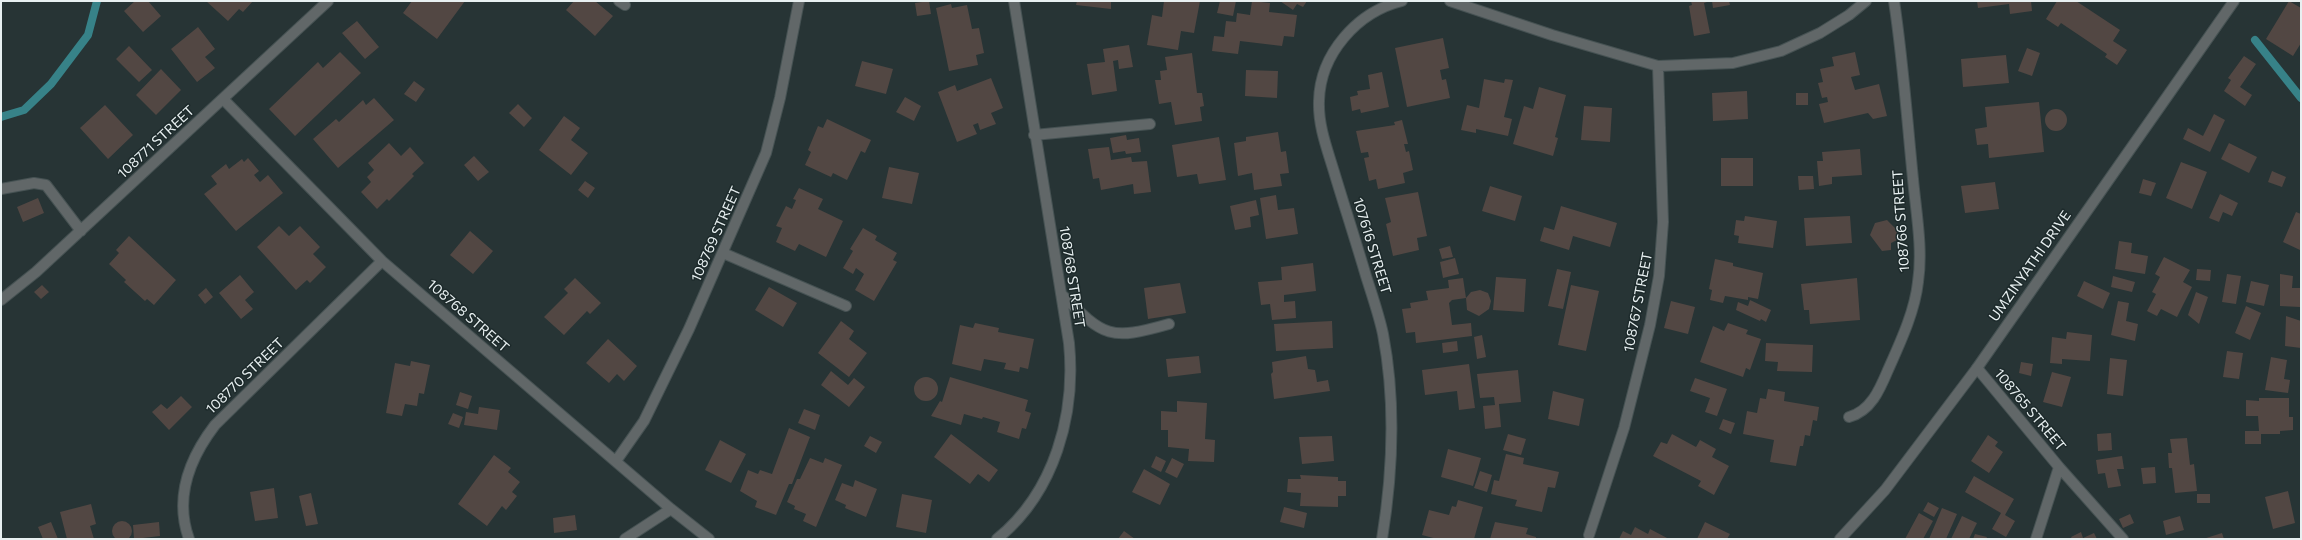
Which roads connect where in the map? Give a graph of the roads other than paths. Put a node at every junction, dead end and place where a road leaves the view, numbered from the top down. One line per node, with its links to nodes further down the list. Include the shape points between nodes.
1 (328, 1): 10 (street, 108771 STREET)
2 (799, 1): 15 (street, 108769 STREET, via 780,98 766,152)
3 (1014, 1): 12 (street, 108768 STREET)
4 (1402, 1): 32 (street, 107616 STREET, via 1375,11 1343,38 1322,78 1319,101 1322,130 1383,333 1388,364 1392,437)
5 (1450, 1): 9 (street, via 1552,35)
6 (1866, 1): 9 (street, via 1820,33 1774,53 1733,63)
7 (1894, 1): 22 (street, 108766 STREET, via 1916,219 1918,284 1896,354 1882,384 1869,405)
8 (2234, 1): 21 (street, UMZINYATHI DRIVE)
9 (1658, 66): 26 (street, 108767 STREET, via 1663,222 1658,276 1650,326 1624,428)
10 (223, 99): 14 (street, 108771 STREET); 16 (street, 108768 STREET)
11 (1150, 124): 12 (street)
12 (1034, 135): 17 (street, 108768 STREET)
13 (1, 189): 14 (street, via 34,183 46,185)
14 (81, 231): 18 (street, 108771 STREET)
15 (723, 253): 19 (street); 23 (street, 108769 STREET, via 644,421)
16 (382, 261): 23 (street, 108768 STREET); 28 (street, 108770 STREET, via 207,435 191,464 183,492 183,512)
17 (1061, 294): 20 (street, via 1101,330 1134,334); 31 (street, 108768 STREET, via 1071,366 1069,404 1063,430 1054,459 1039,489 1019,516)
18 (1, 300)
19 (846, 306)
20 (1169, 324)
21 (1978, 368): 24 (street, 108765 STREET); 33 (street, UMZINYATHI DRIVE, via 1885,490)
22 (1849, 417)
23 (616, 461): 25 (street, 108768 STREET)
24 (2059, 467): 27 (street, 108765 STREET); 34 (street)
25 (671, 509): 29 (street); 30 (street, 108768 STREET)
26 (1589, 536)
27 (2039, 537)
28 (189, 539)
29 (625, 539)
30 (709, 539)
31 (997, 539)
32 (1382, 539)
33 (1840, 539)
34 (2123, 539)

